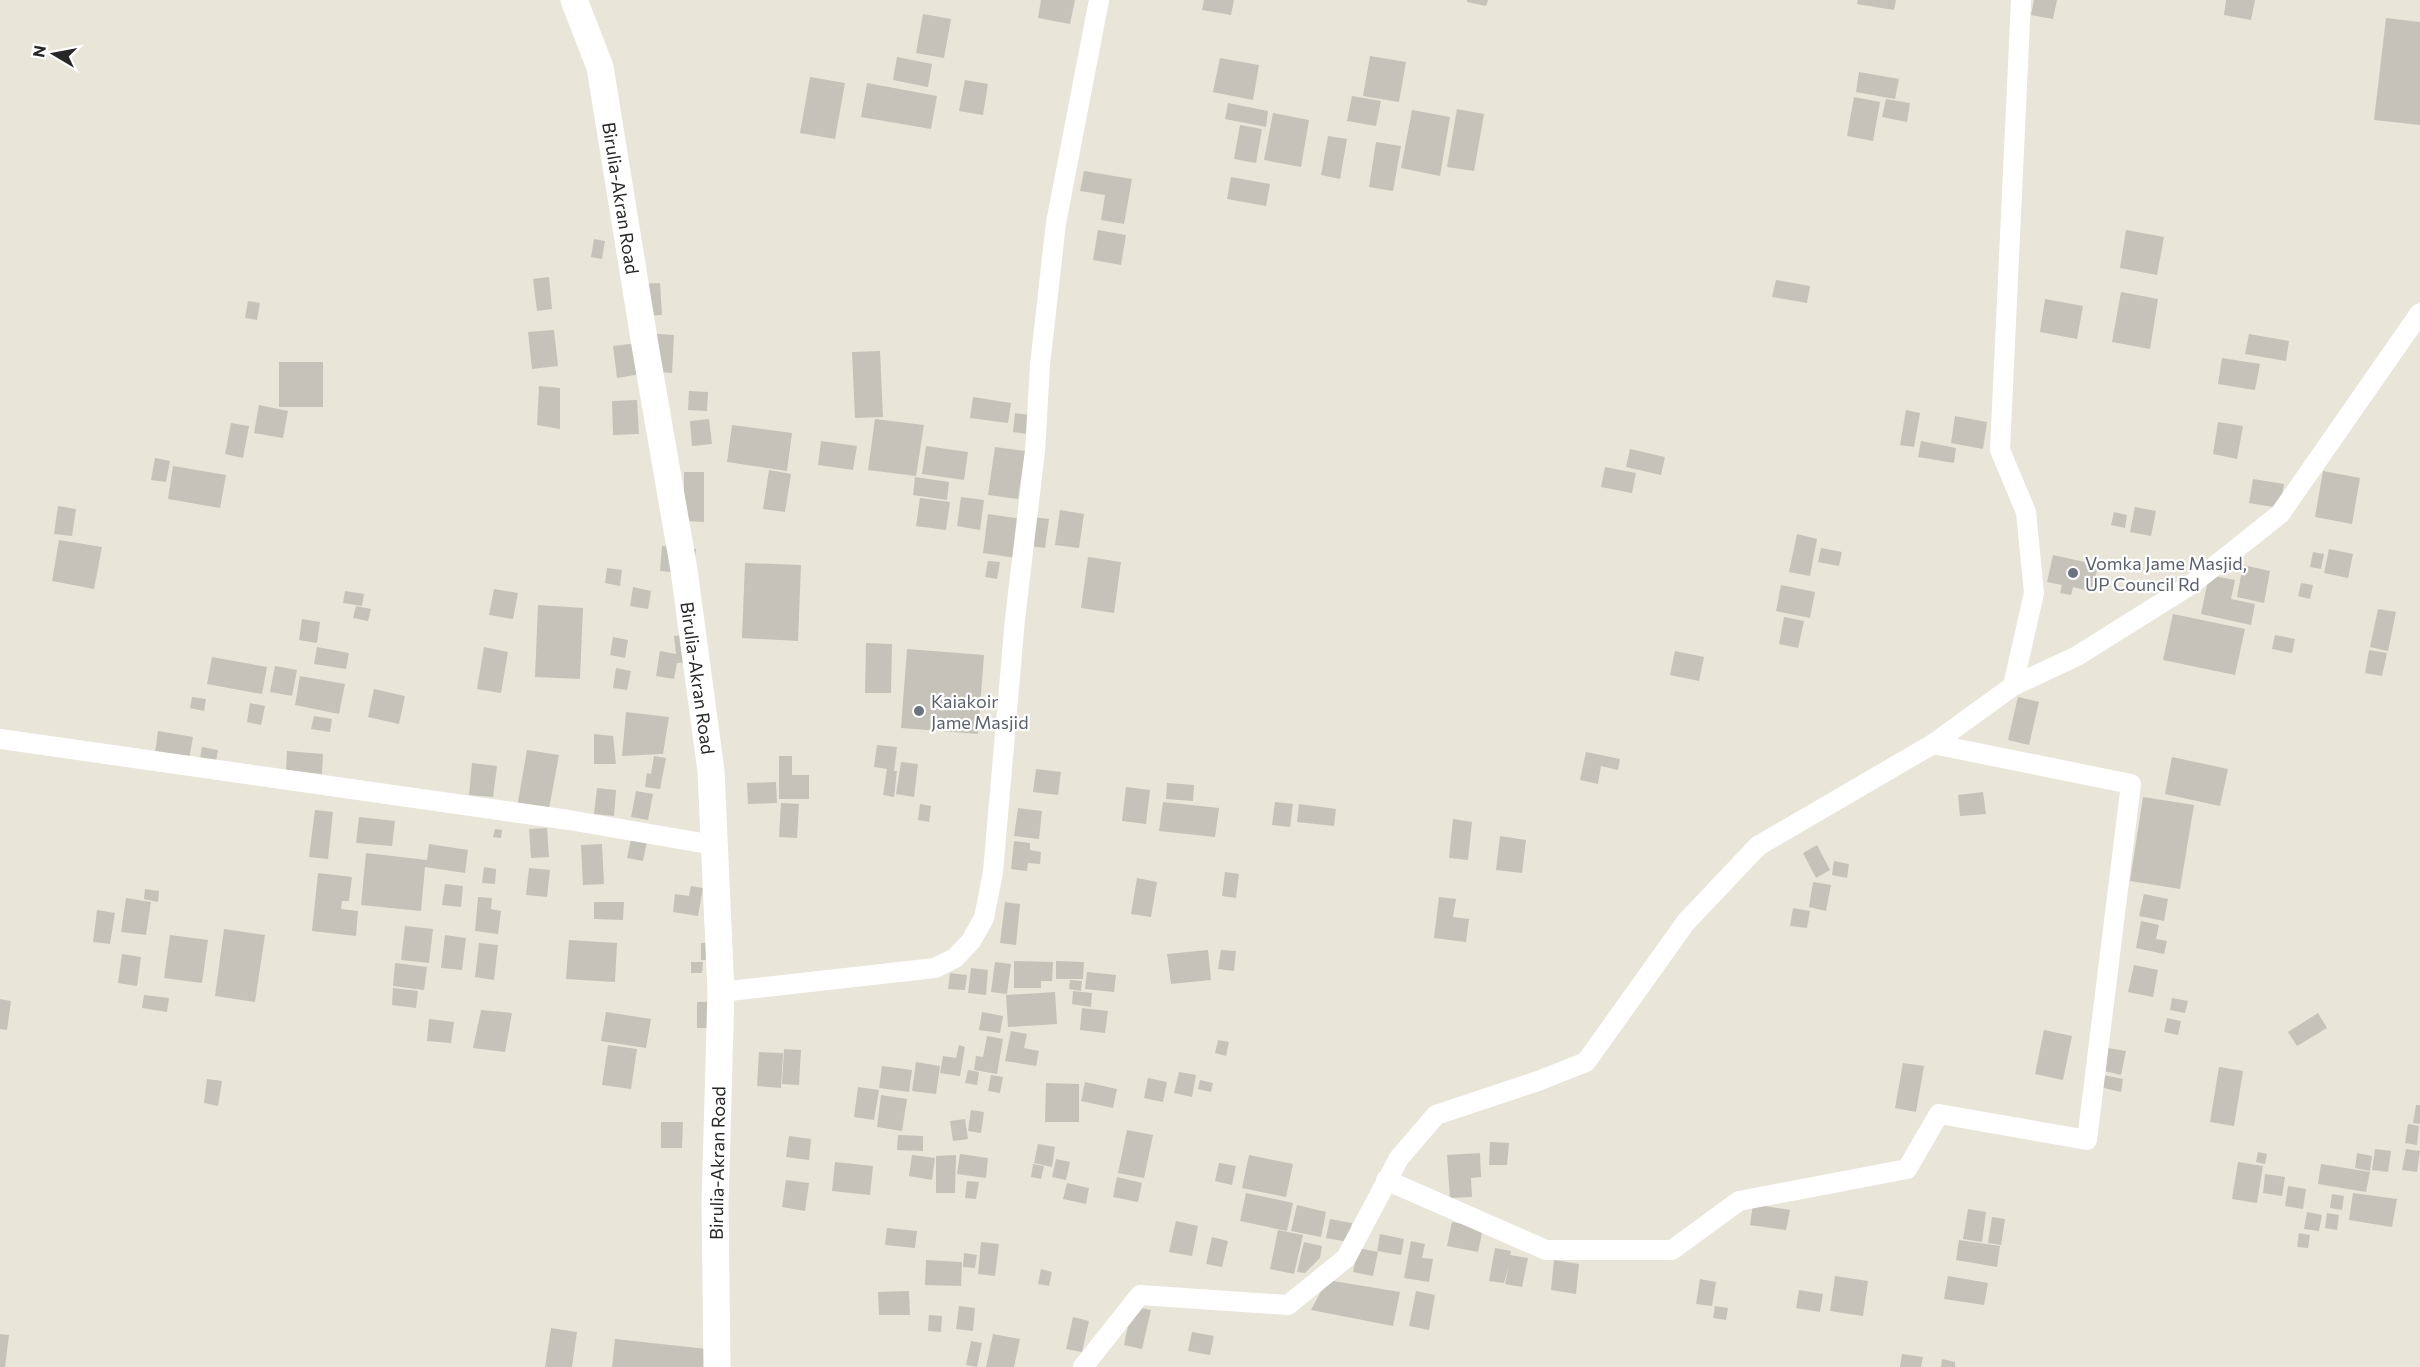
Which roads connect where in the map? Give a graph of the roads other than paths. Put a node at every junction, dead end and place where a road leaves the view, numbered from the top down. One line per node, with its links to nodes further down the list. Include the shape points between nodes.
1 (574, 0): 8 (street, Birulia-Akran Road, via 600,67 684,570 711,771)
2 (1099, 0): 9 (street, via 1056,223 993,873 984,918 955,958 935,968)
3 (2021, 0): 5 (street, via 2000,450 2026,512 2034,592)
4 (2420, 313): 5 (street, via 2280,514 2192,584 2077,656)
5 (2013, 686): 7 (street)
6 (0, 739): 8 (street, via 569,820)
7 (1933, 744): 10 (street, via 1758,846 1686,922 1586,1062 1436,1115 1399,1158); 10 (street, via 2131,784 2087,1140 1939,1114 1907,1169 1739,1202 1671,1250 1546,1250)
8 (714, 845): 9 (street, Birulia-Akran Road)
9 (721, 992): 11 (street, Birulia-Akran Road, via 715,1204)
10 (1386, 1180): 12 (street, via 1346,1258 1288,1305 1140,1295)
11 (717, 1367)
12 (1083, 1367)

